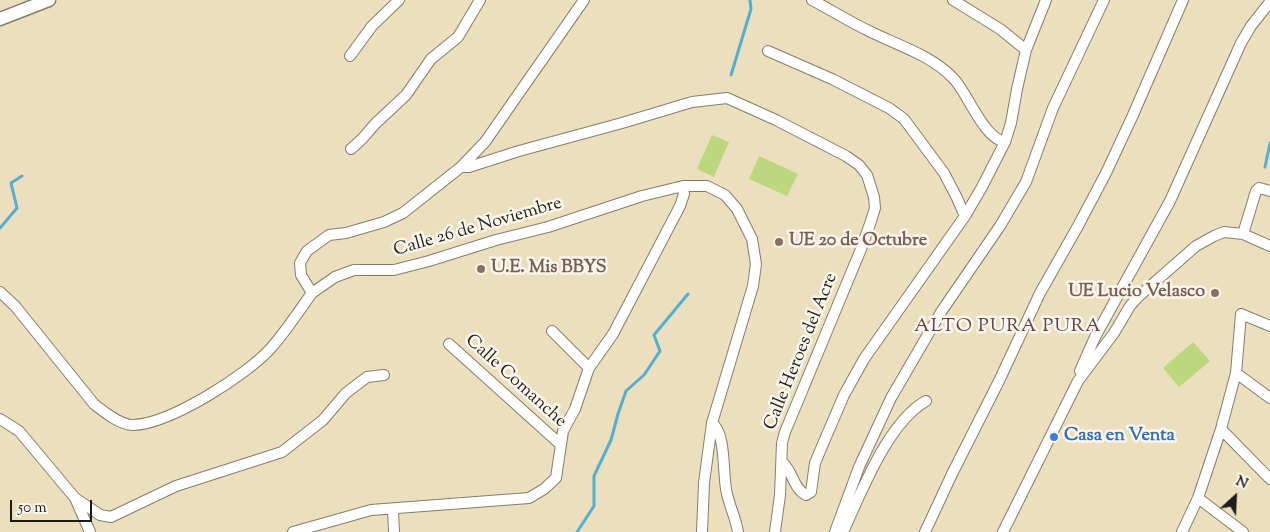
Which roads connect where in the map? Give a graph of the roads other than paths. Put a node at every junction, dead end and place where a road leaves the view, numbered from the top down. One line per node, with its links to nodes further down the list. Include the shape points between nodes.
1 (49, 0): 11 (street)
2 (399, 0): 14 (street, via 372,26)
3 (480, 0): 16 (street, via 458,36 431,58 406,95)
4 (584, 0): 17 (street, Calle 26 de Noviembre, via 485,142)
5 (812, 0): 15 (street, via 929,60 953,78 986,128)
6 (953, 0): 12 (street, via 1000,29)
7 (1046, 0): 12 (street)
8 (1104, 0): 49 (street, via 1053,108 1026,182 941,312 891,398 859,467)
9 (1183, 0): 51 (street, via 1106,173 1040,293)
10 (1270, 2): 31 (street, via 1241,43 1170,200 1095,337)
11 (0, 20)
12 (1026, 50): 15 (street)
13 (768, 51): 20 (street, via 840,83 904,119 944,173)
14 (350, 56)
15 (1005, 142): 20 (street)
16 (350, 149)
17 (461, 167): 24 (street, Calle 26 de Noviembre, via 403,213 384,222 329,235 307,251 300,263 301,275); 38 (street, Calle Heroes del Acre, via 692,102 727,98 859,164 871,185 875,208 862,249 785,432)
18 (683, 186): 24 (street, Calle 26 de Noviembre, via 410,266 394,270 354,270 335,277); 28 (street, via 680,206 613,334); 35 (street, Calle 26 de Noviembre, via 707,186 725,195 737,209 752,239 756,264 754,286)
19 (1270, 191): 21 (street, via 1259,188 1256,191)
20 (965, 216): 38 (street, via 864,359 823,444 811,492 806,495 801,492)
21 (1243, 234): 22 (street); 31 (street, via 1224,232 1204,240 1139,296)
22 (1270, 246)
23 (0, 292): 24 (street, via 94,404 108,416 132,425 159,420 236,378 270,349)
24 (312, 293)
25 (1270, 326): 29 (street, via 1241,314)
26 (552, 332): 28 (street)
27 (449, 344): 37 (street, Calle Comanche)
28 (589, 368): 37 (street)
29 (1236, 373): 32 (street); 36 (street)
30 (384, 375): 40 (street, via 367,378 346,394 323,420 282,452 176,486 111,517 100,515)
31 (1078, 381): 52 (street)
32 (1270, 398)
33 (926, 401): 50 (street, via 902,420 879,458)
34 (0, 419): 40 (street, via 19,431)
35 (712, 423): 46 (street, Calle 26 de Noviembre); 47 (street, via 718,429 727,494)
36 (1222, 429): 39 (street); 41 (street)
37 (560, 444): 42 (street, via 556,478 529,498)
38 (783, 462): 48 (street, Calle Heroes del Acre)
39 (1270, 479)
40 (75, 498): 43 (street)
41 (1198, 498): 53 (street); 54 (street)
42 (394, 510): 44 (street, via 371,510); 45 (street)
43 (90, 532)
44 (293, 532)
45 (394, 532)
46 (702, 532)
47 (738, 532)
48 (775, 532)
49 (835, 532)
50 (843, 532)
51 (925, 532)
52 (1003, 532)
53 (1182, 532)
54 (1243, 532)

